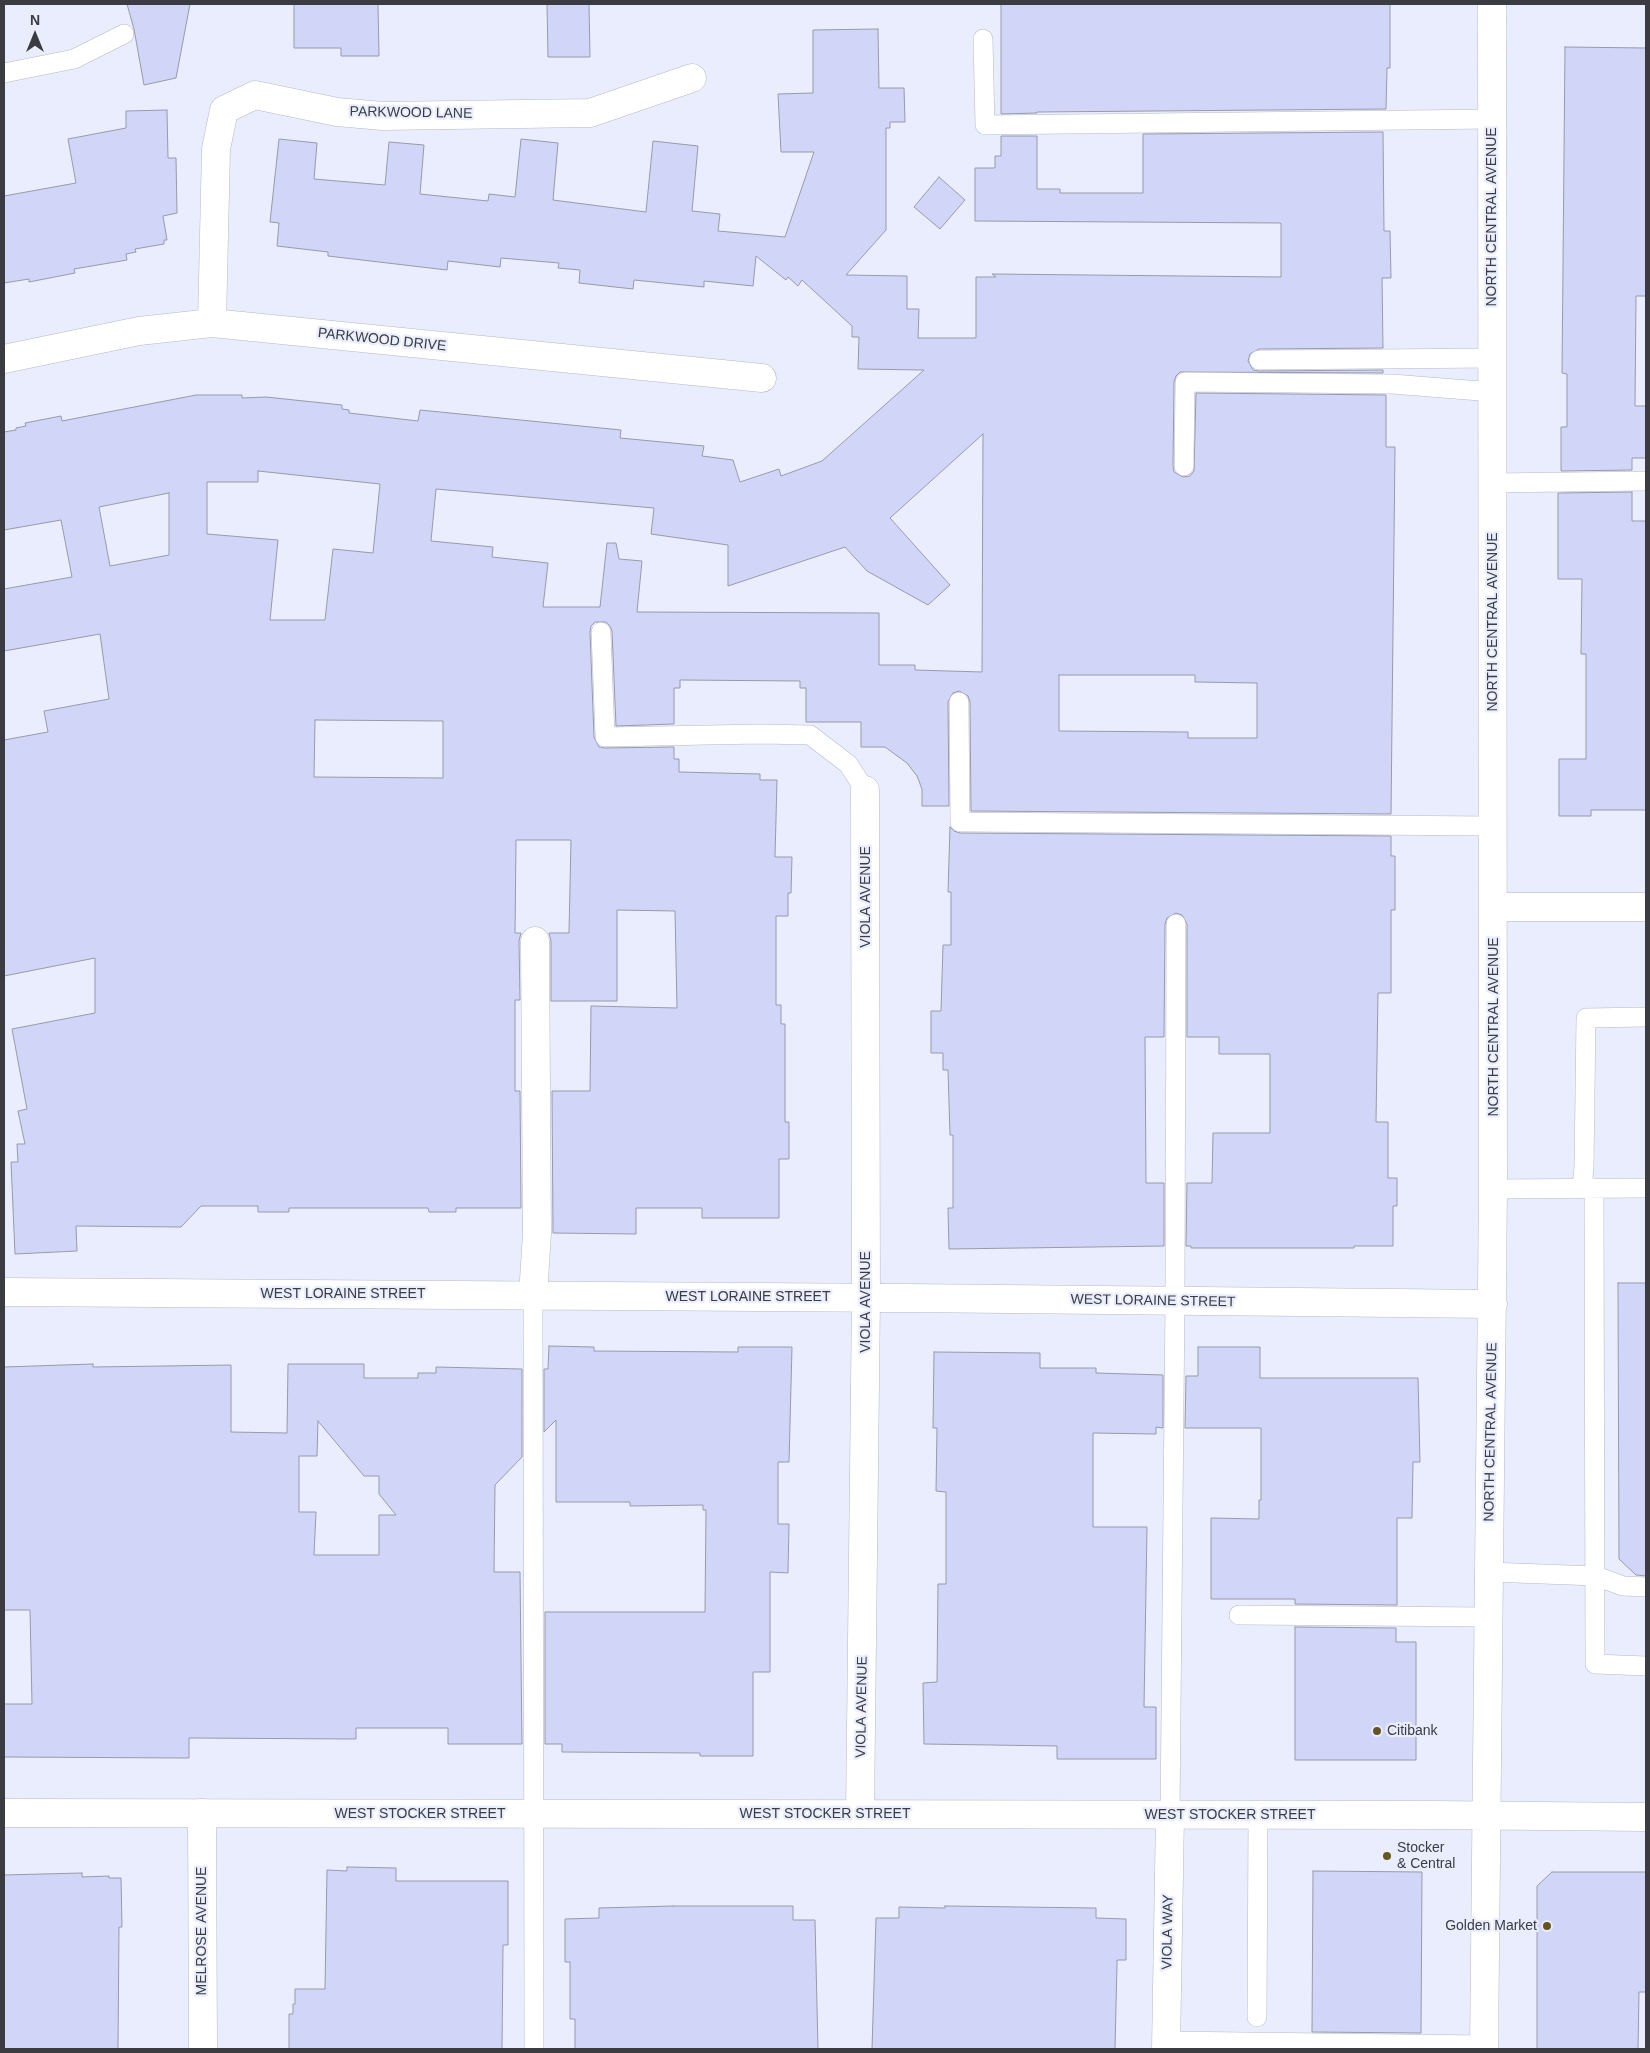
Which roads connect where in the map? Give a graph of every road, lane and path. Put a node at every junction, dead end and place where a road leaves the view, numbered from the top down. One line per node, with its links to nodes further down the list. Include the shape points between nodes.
1 (1492, 4): 6 (street, NORTH CENTRAL AVENUE)
2 (124, 34): 4 (lane, via 74,59)
3 (983, 39): 6 (lane, via 985,125)
4 (4, 73)
5 (692, 78): 7 (street, PARKWOOD LANE, via 590,113 383,116 338,112 255,95 224,110 216,149)
6 (1492, 120): 8 (street, NORTH CENTRAL AVENUE)
7 (212, 323): 9 (street, PARKWOOD DRIVE, via 139,331); 11 (street, PARKWOOD DRIVE)
8 (1493, 358): 10 (lane); 12 (street, NORTH CENTRAL AVENUE)
9 (4, 359)
10 (1259, 360)
11 (762, 378)
12 (1493, 392): 13 (lane, via 1392,384 1185,382); 15 (street, NORTH CENTRAL AVENUE)
13 (1184, 466)
14 (1646, 481): 15 (lane)
15 (1493, 483): 19 (street, NORTH CENTRAL AVENUE)
16 (601, 632): 18 (lane, via 605,737 810,735 848,764)
17 (959, 702): 19 (lane, via 960,822)
18 (865, 790): 30 (street, VIOLA AVENUE)
19 (1493, 826): 20 (street, NORTH CENTRAL AVENUE)
20 (1494, 907): 21 (street); 25 (street, NORTH CENTRAL AVENUE)
21 (1646, 908)
22 (1176, 924): 31 (lane)
23 (535, 941): 29 (street, via 537,1233)
24 (1646, 1017): 26 (lane, via 1586,1018 1584,1167)
25 (1493, 1188): 26 (lane); 32 (street, NORTH CENTRAL AVENUE)
26 (1588, 1188): 27 (lane); 34 (lane)
27 (1646, 1188)
28 (4, 1292): 29 (street, WEST LORAINE STREET)
29 (533, 1296): 30 (street, WEST LORAINE STREET); 41 (lane)
30 (866, 1298): 31 (street, WEST LORAINE STREET); 42 (street, VIOLA AVENUE)
31 (1175, 1301): 32 (street, WEST LORAINE STREET); 43 (lane)
32 (1493, 1304): 33 (street, NORTH CENTRAL AVENUE)
33 (1489, 1572): 34 (lane); 37 (street, NORTH CENTRAL AVENUE)
34 (1596, 1576): 35 (lane, via 1623,1586); 38 (lane, via 1595,1664)
35 (1646, 1586)
36 (1238, 1615): 37 (lane)
37 (1489, 1617): 45 (street, NORTH CENTRAL AVENUE)
38 (1646, 1666)
39 (4, 1813): 40 (street, WEST STOCKER STREET)
40 (202, 1813): 41 (street, WEST STOCKER STREET); 50 (street, MELROSE AVENUE)
41 (534, 1814): 42 (street, WEST STOCKER STREET); 51 (lane)
42 (860, 1814): 43 (street, WEST STOCKER STREET)
43 (1170, 1815): 44 (street, WEST STOCKER STREET); 48 (street, VIOLA WAY)
44 (1258, 1815): 45 (street, WEST STOCKER STREET); 47 (lane)
45 (1486, 1815): 46 (street, WEST STOCKER STREET); 49 (street, NORTH CENTRAL AVENUE)
46 (1646, 1817)
47 (1257, 2017)
48 (1166, 2045): 49 (lane)
49 (1484, 2047)
50 (202, 2049)
51 (534, 2049)

